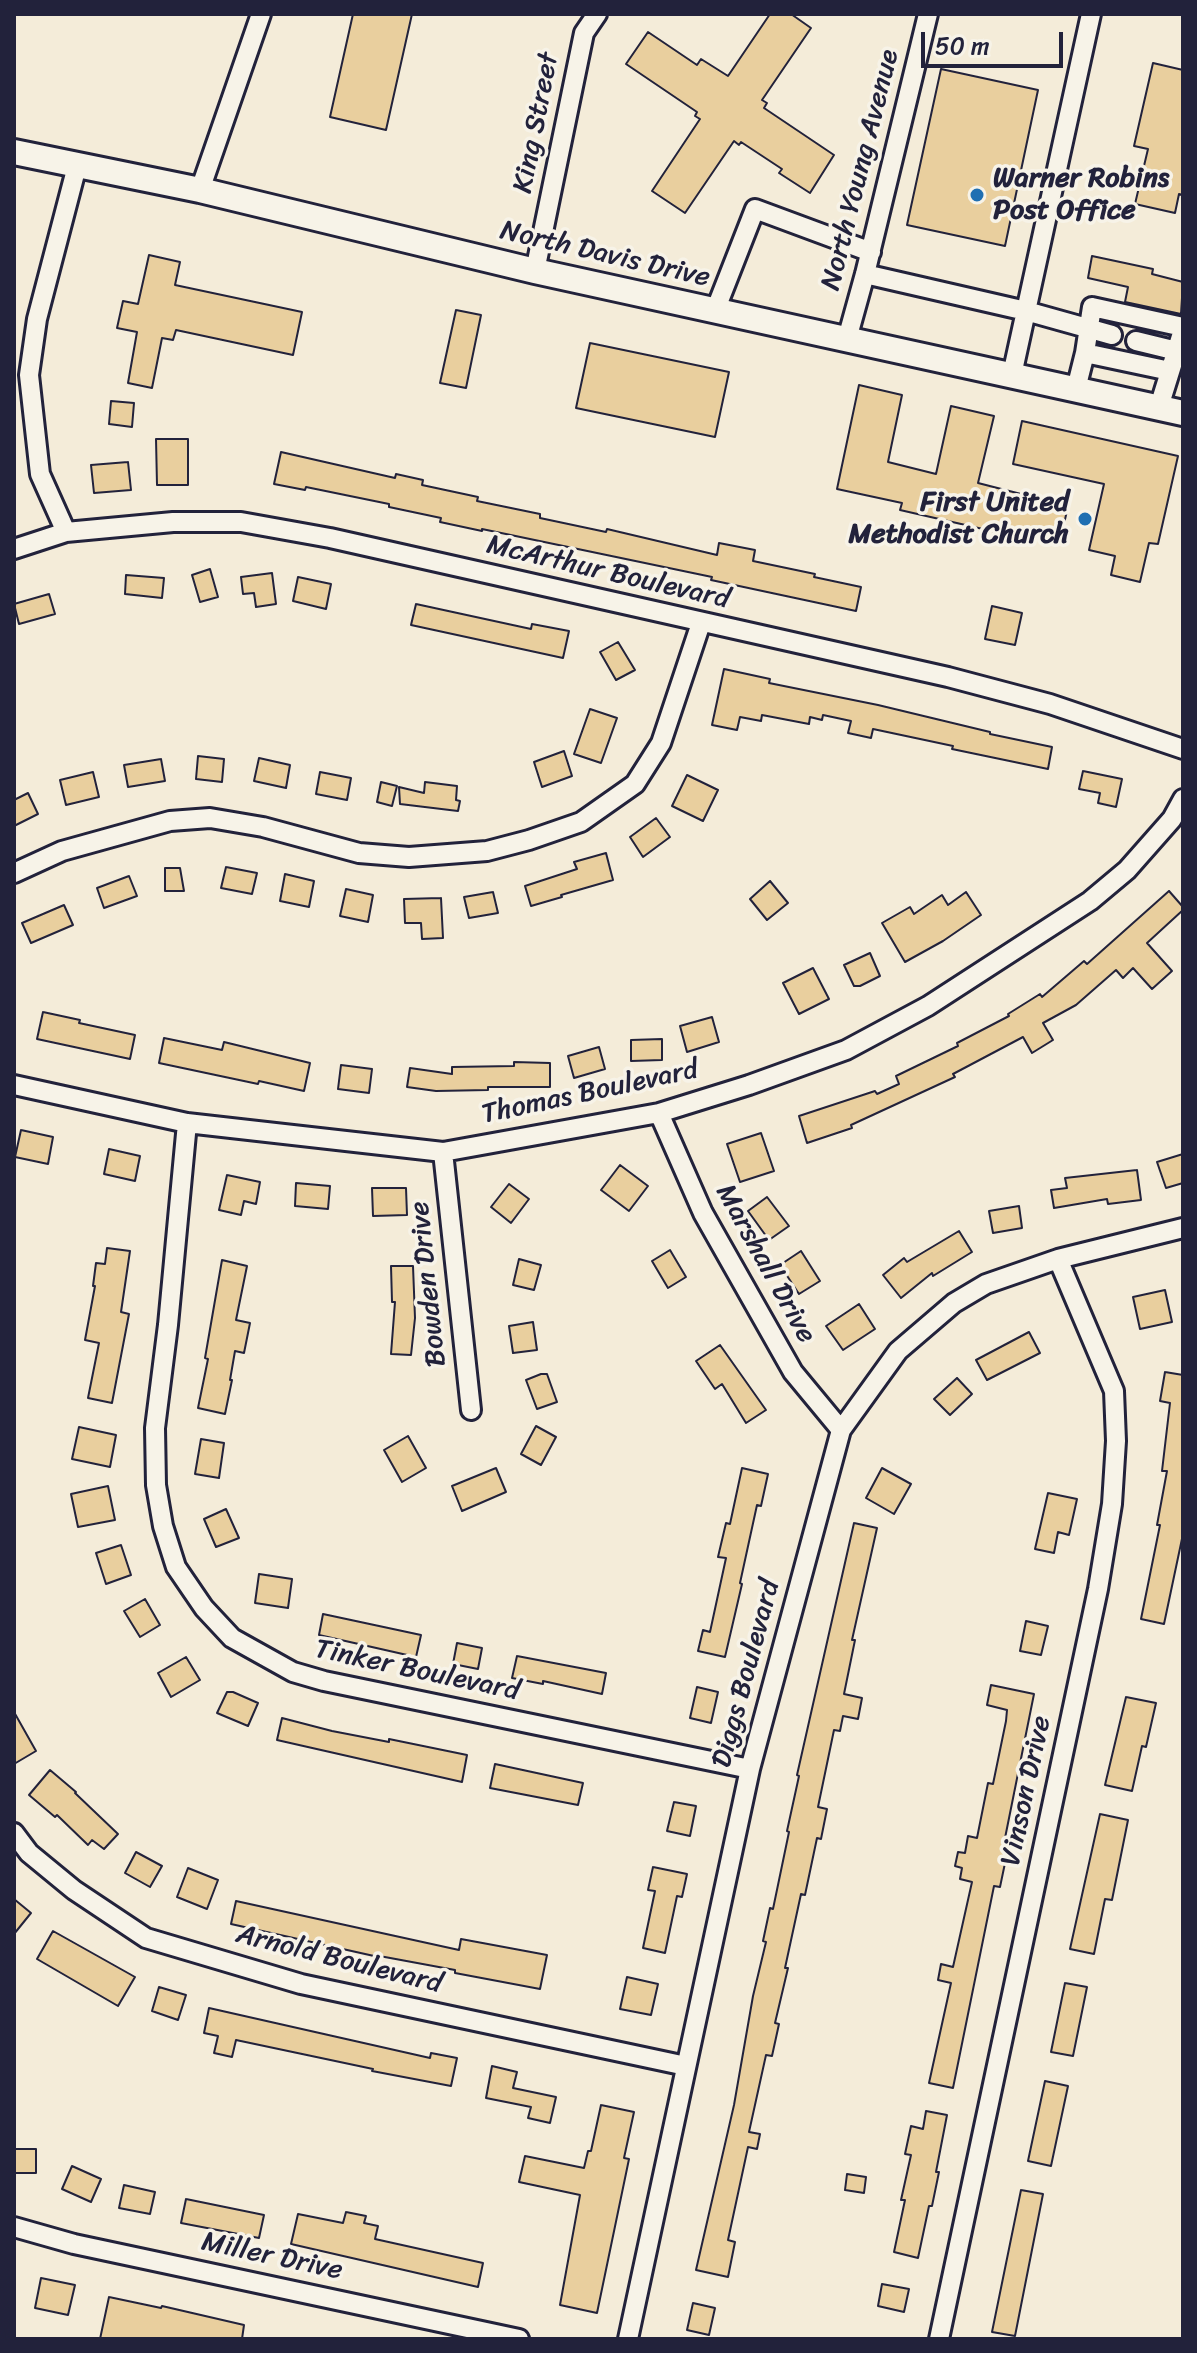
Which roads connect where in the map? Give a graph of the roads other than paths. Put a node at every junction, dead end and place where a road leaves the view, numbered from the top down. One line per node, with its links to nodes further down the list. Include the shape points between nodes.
1 (261, 14): 7 (street)
2 (597, 14): 9 (street, King Street, via 584,33)
3 (928, 14): 8 (street, North Young Avenue)
4 (1091, 14): 12 (street)
5 (14, 152): 6 (main road, North Davis Drive)
6 (77, 166): 7 (main road, North Davis Drive); 24 (street, via 37,319 29,375 40,474)
7 (200, 190): 9 (main road, North Davis Drive)
8 (871, 252): 10 (street, North Young Avenue); 11 (street, via 755,209)
9 (535, 271): 11 (main road, North Davis Drive)
10 (865, 274): 12 (street); 16 (street, North Young Avenue)
11 (715, 311): 16 (main road, North Davis Drive)
12 (1026, 311): 14 (street); 21 (street)
13 (1183, 328): 14 (street, via 1092,307); 18 (street)
14 (1088, 330): 15 (street); 19 (street)
15 (1112, 335)
16 (847, 339): 21 (main road, North Davis Drive)
17 (1136, 341): 18 (street)
18 (1177, 351): 20 (street)
19 (1085, 353): 20 (street); 22 (street)
20 (1170, 371): 23 (street)
21 (1012, 375): 22 (main road, North Davis Drive)
22 (1076, 389): 23 (main road, North Davis Drive)
23 (1171, 410)
24 (66, 532): 25 (street, McArthur Boulevard); 26 (street, McArthur Boulevard, via 241,522)
25 (14, 549)
26 (701, 623): 27 (street, McArthur Boulevard, via 948,677 1050,704); 29 (street, via 661,743 635,784 581,822 487,851 409,857 359,853 210,818 170,821 62,851)
27 (1183, 749)
28 (1183, 799): 31 (street, Thomas Boulevard, via 1127,870 1090,901 928,1006 846,1050)
29 (14, 873)
30 (14, 1085): 32 (street, Thomas Boulevard)
31 (659, 1113): 33 (street, Thomas Boulevard); 37 (street, Marshall Drive, via 703,1213 793,1372)
32 (187, 1123): 33 (street, Thomas Boulevard); 38 (street, Tinker Boulevard, via 155,1428 156,1485 176,1567 204,1608 232,1638 293,1672)
33 (443, 1152): 36 (street, Bowden Drive)
34 (1183, 1228): 35 (street, Diggs Boulevard)
35 (1058, 1259): 37 (street, Diggs Boulevard, via 986,1284 954,1303 898,1351); 44 (street, Vinson Drive, via 1114,1391 1112,1504)
36 (471, 1410)
37 (841, 1430): 38 (street, Diggs Boulevard)
38 (750, 1769): 40 (street, Diggs Boulevard)
39 (14, 1833): 40 (street, Arnold Boulevard, via 29,1853 74,1890 146,1938 301,1984)
40 (686, 2066): 43 (street, Diggs Boulevard)
41 (14, 2227): 42 (street, Miller Drive)
42 (519, 2339)
43 (628, 2339)
44 (939, 2339)

